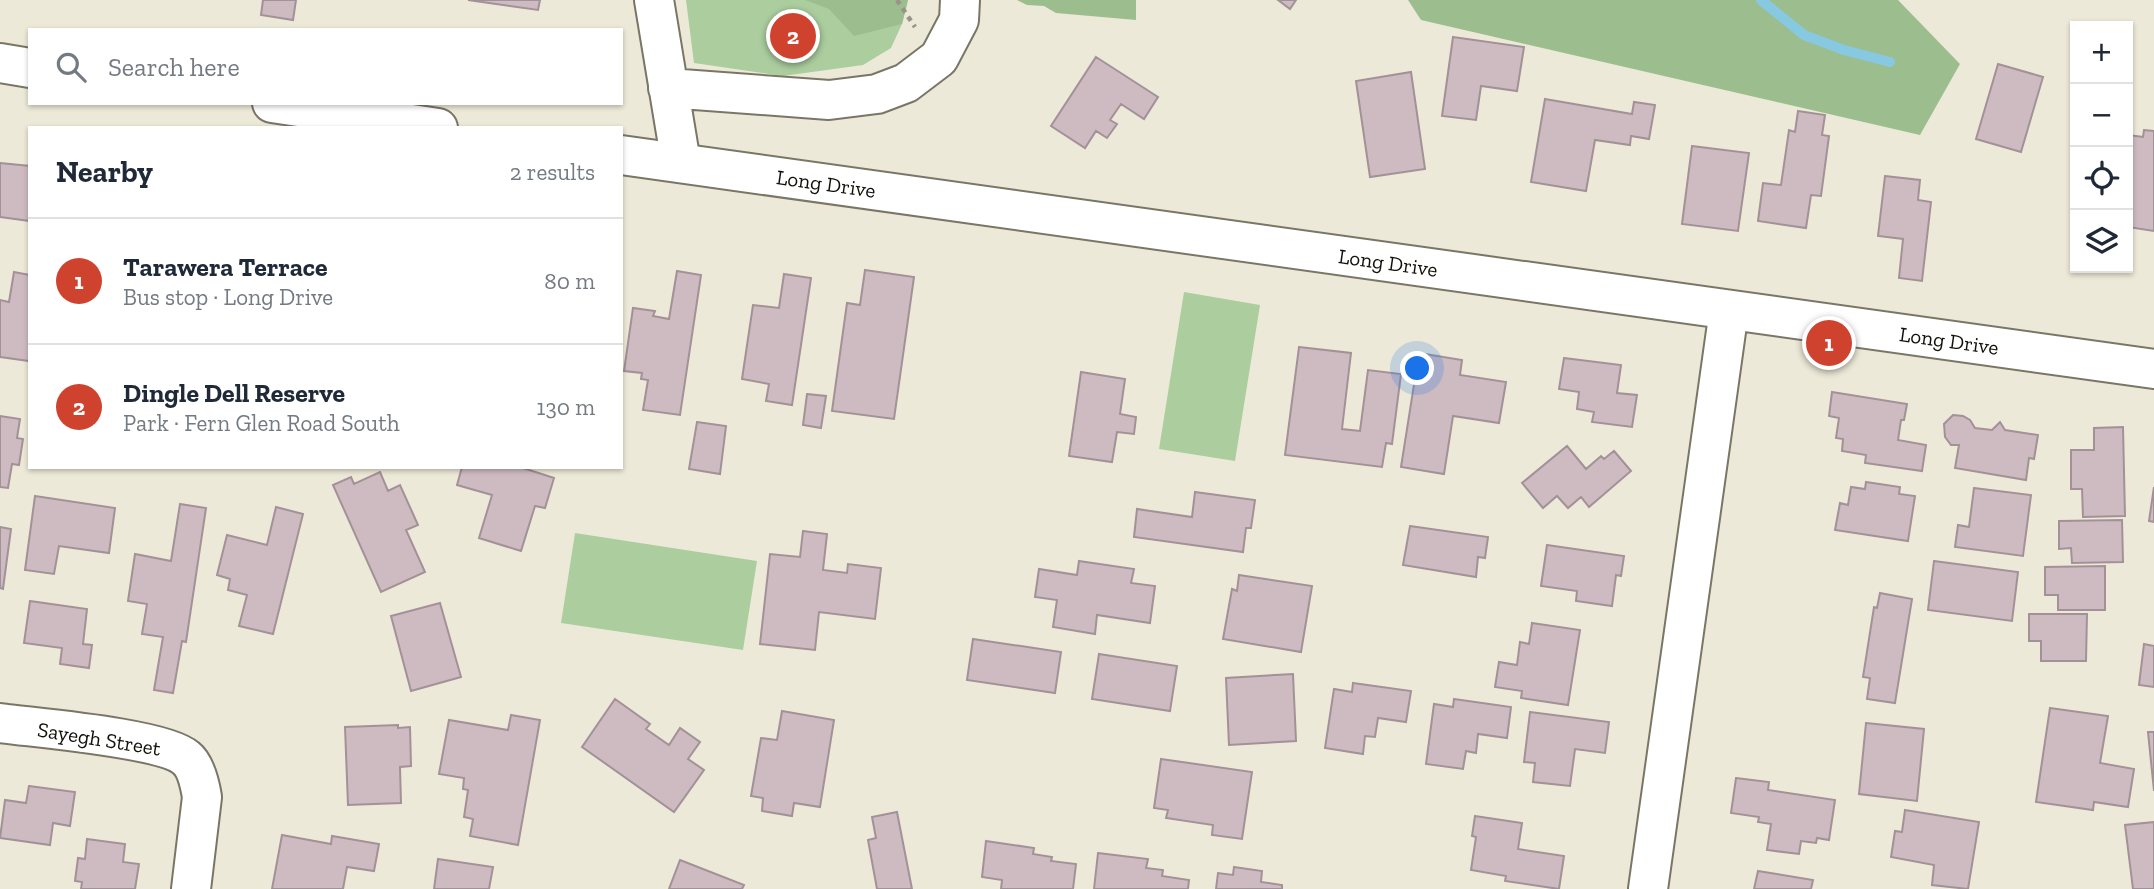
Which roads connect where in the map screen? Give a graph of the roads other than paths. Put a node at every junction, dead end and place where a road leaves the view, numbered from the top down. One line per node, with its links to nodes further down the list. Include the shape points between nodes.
1 (654, 0): 5 (street)
2 (960, 0): 5 (street, via 959,20 939,58 906,83 877,94 829,100)
3 (0, 63): 4 (street)
4 (28, 68)
5 (668, 88): 9 (street)
6 (285, 105): 7 (street)
7 (425, 126)
8 (623, 155): 9 (street, Long Drive)
9 (681, 163): 10 (street, Long Drive)
10 (1729, 310): 11 (street, Long Drive); 14 (street)
11 (2154, 369)
12 (0, 723): 13 (street, Sayegh Street, via 161,746 187,758 202,797)
13 (191, 889)
14 (1648, 889)

